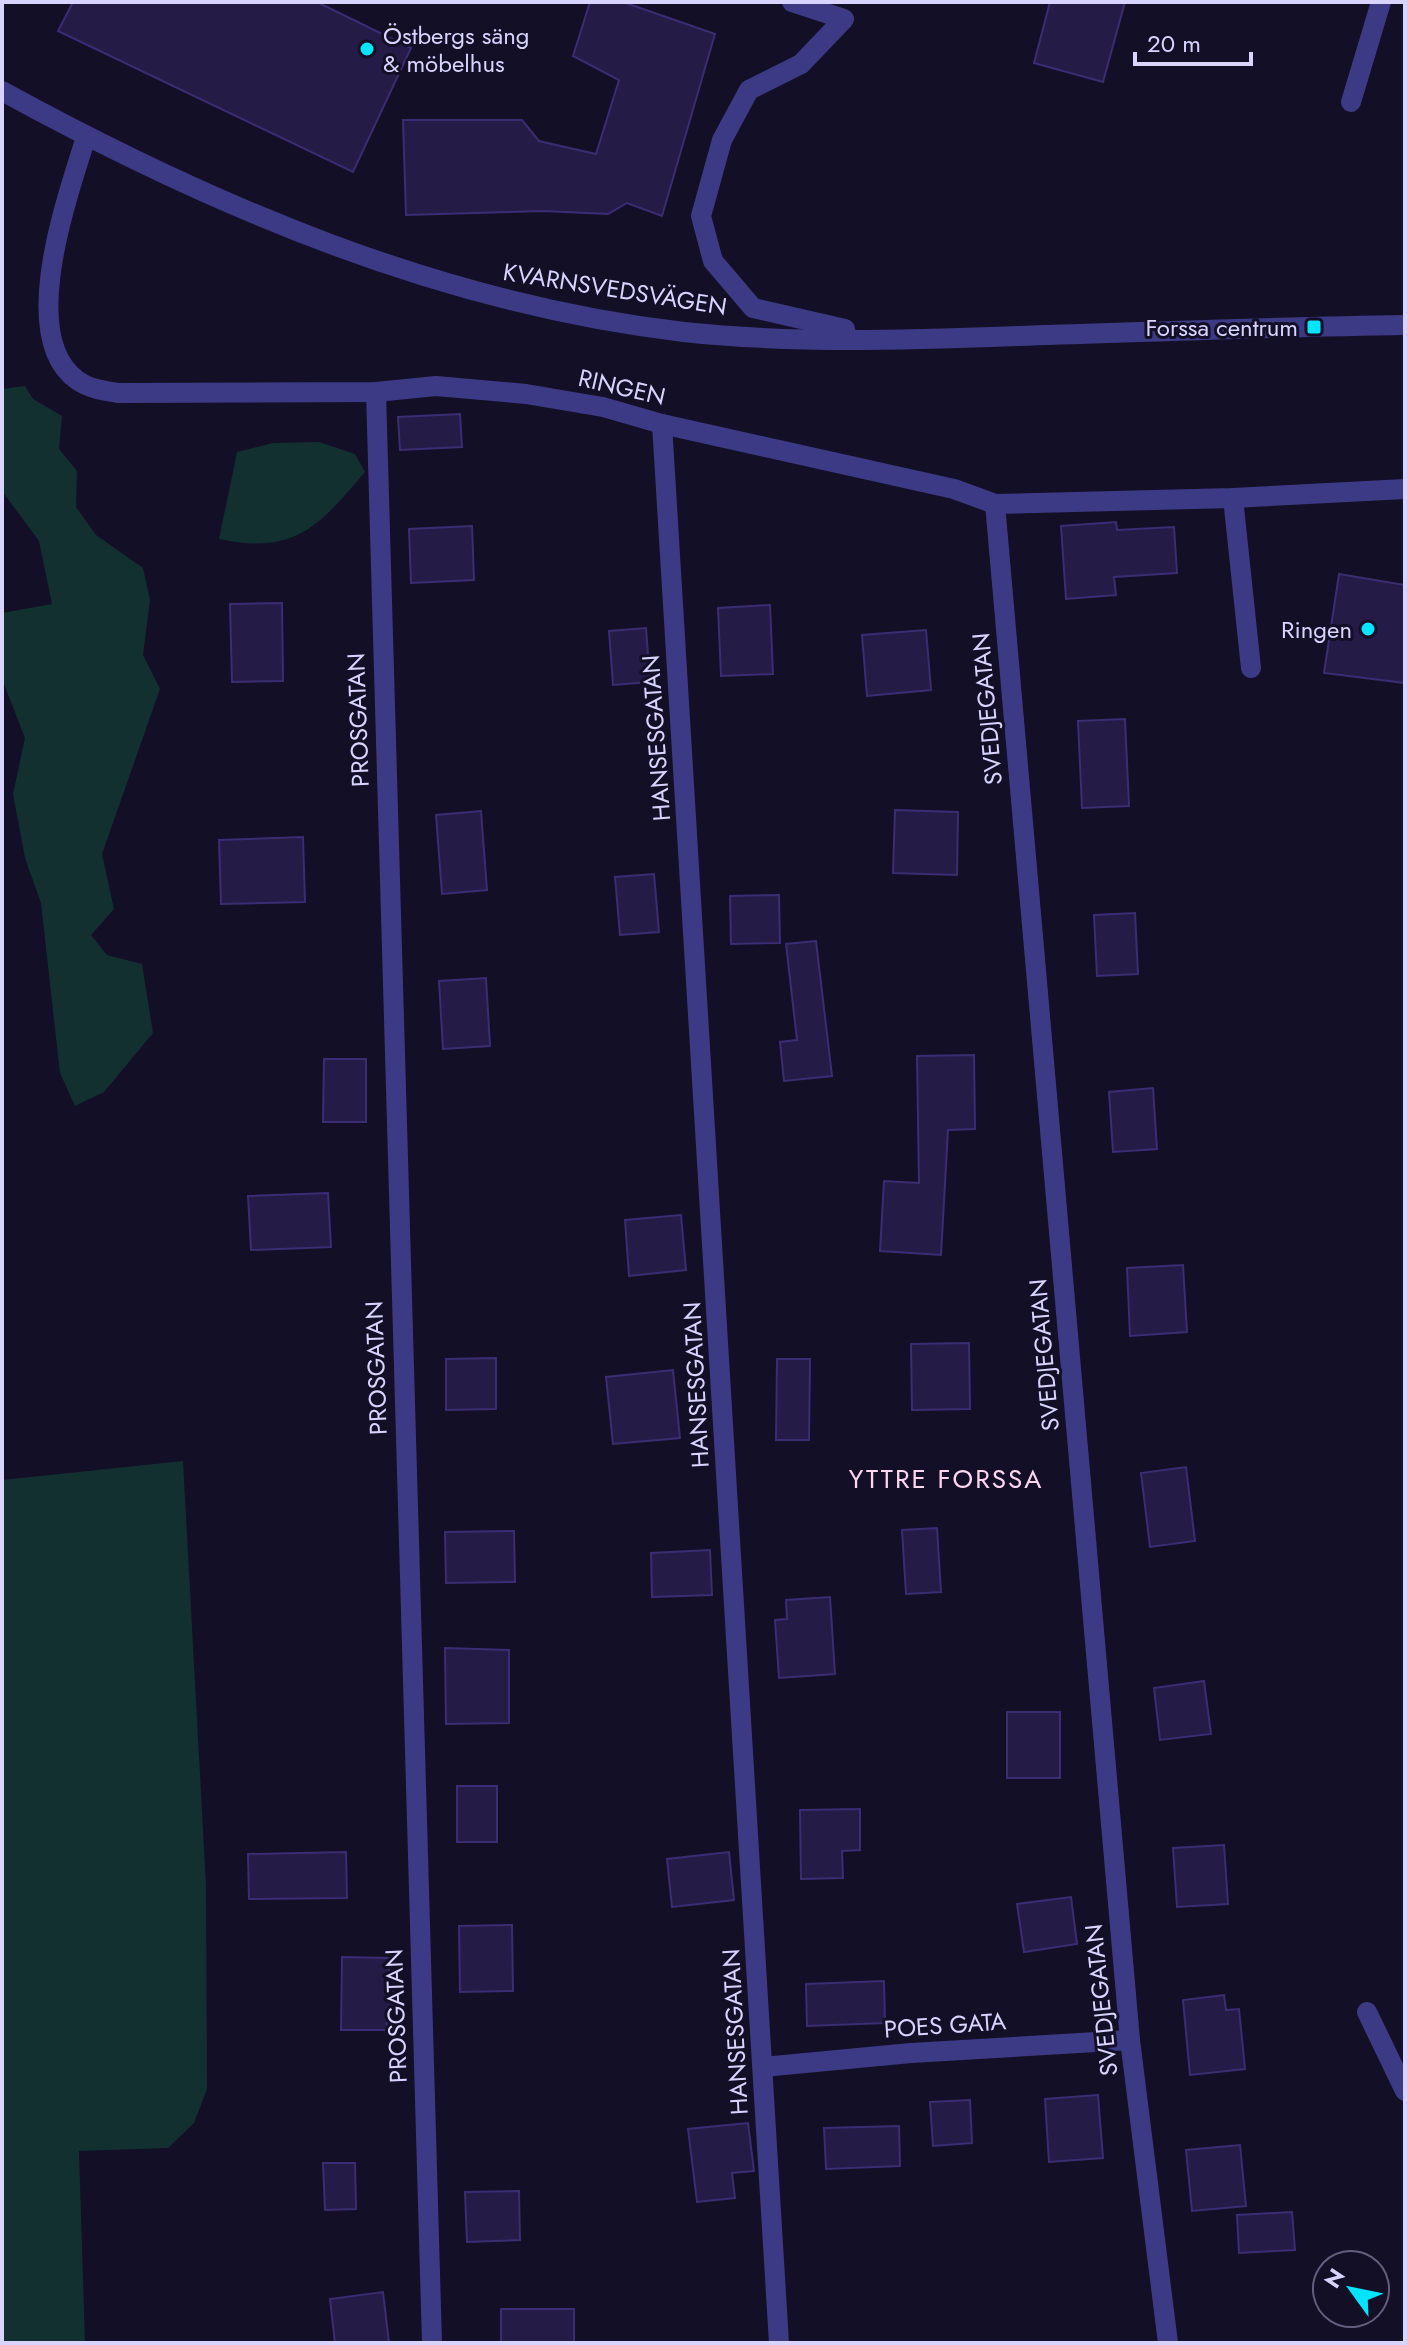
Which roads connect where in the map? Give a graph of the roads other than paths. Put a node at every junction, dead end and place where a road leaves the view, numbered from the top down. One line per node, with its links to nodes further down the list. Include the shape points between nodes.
1 (792, 2): 7 (street, via 844,19 801,64 749,90 722,140 701,216 713,261 753,308)
2 (1381, 2): 4 (street)
3 (2, 91): 5 (street, KVARNSVEDSVÄGEN)
4 (1351, 102)
5 (86, 137): 7 (street, KVARNSVEDSVÄGEN, via 334,248 466,290 684,332); 8 (street, RINGEN, via 56,234 49,301 62,365 77,380 119,393)
6 (1405, 325): 7 (street, KVARNSVEDSVÄGEN)
7 (904, 340)
8 (376, 392): 9 (street, RINGEN, via 436,386 526,394); 18 (street, PROSGATAN)
9 (662, 424): 12 (street, RINGEN, via 954,489); 16 (street, HANSESGATAN)
10 (1405, 489): 11 (street, RINGEN)
11 (1233, 498): 12 (street, RINGEN); 13 (street)
12 (995, 504): 15 (street, SVEDJEGATAN)
13 (1251, 668)
14 (1367, 2012): 17 (street)
15 (1130, 2040): 16 (street, POES GATA); 20 (street, SVEDJEGATAN)
16 (763, 2067): 19 (street, HANSESGATAN)
17 (1405, 2091)
18 (432, 2343)
19 (779, 2343)
20 (1168, 2343)

